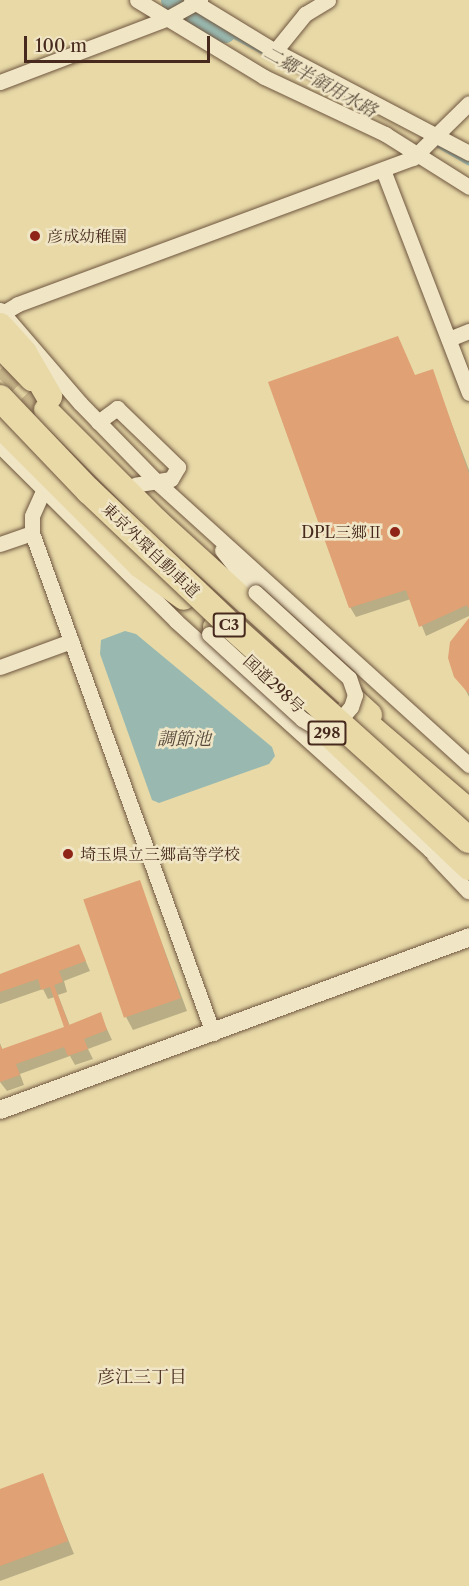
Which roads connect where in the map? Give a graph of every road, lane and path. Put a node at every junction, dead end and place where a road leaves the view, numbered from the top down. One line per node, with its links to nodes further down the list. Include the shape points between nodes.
1 (137, 0): 4 (street)
2 (328, 0): 5 (street, via 305,14)
3 (196, 1): 4 (street); 5 (street)
4 (166, 20): 6 (street); 10 (street, via 264,77 385,134)
5 (275, 51): 8 (street)
6 (0, 82)
7 (469, 103): 8 (street)
8 (436, 133): 9 (street); 10 (street)
9 (469, 153)
10 (417, 155): 11 (street); 12 (street)
11 (383, 170): 13 (street, via 18,304); 15 (street)
12 (469, 187)
13 (1, 316): 20 (highway); 21 (street)
14 (469, 331): 15 (street)
15 (448, 339): 18 (street)
16 (0, 346): 20 (highway, 298)
17 (0, 378): 36 (highway, 東京外環自動車道 / C3, via 214,590)
18 (469, 393)
19 (0, 398): 34 (highway, 東京外環自動車道 / C3, bridge, via 89,491)
20 (48, 403): 24 (highway, 298); 29 (highway, 298)
21 (98, 422): 24 (street); 24 (street, via 117,408 178,467 171,479)
22 (11, 431): 30 (highway, 国道298号 / 298)
23 (0, 446): 25 (street)
24 (147, 484): 26 (street); 29 (highway, 298)
25 (43, 490): 27 (street, via 32,516); 30 (street)
26 (209, 530): 30 (street, bridge, via 237,574 349,678 355,695 351,707 334,727 320,730 302,719); 33 (street)
27 (32, 533): 28 (street); 31 (street)
28 (0, 544)
29 (210, 569): 35 (highway, 298)
30 (180, 610): 38 (street); 39 (highway, 国道298号 / 298)
31 (71, 641): 32 (street); 41 (street)
32 (0, 667)
33 (469, 765)
34 (398, 778): 37 (highway, 東京外環自動車道 / C3, bridge); 39 (highway, bridge)
35 (469, 802)
36 (469, 812)
37 (469, 840)
38 (430, 850): 39 (street); 39 (street)
39 (468, 869)
40 (469, 937): 41 (street)
41 (213, 1033): 42 (street)
42 (0, 1110)

